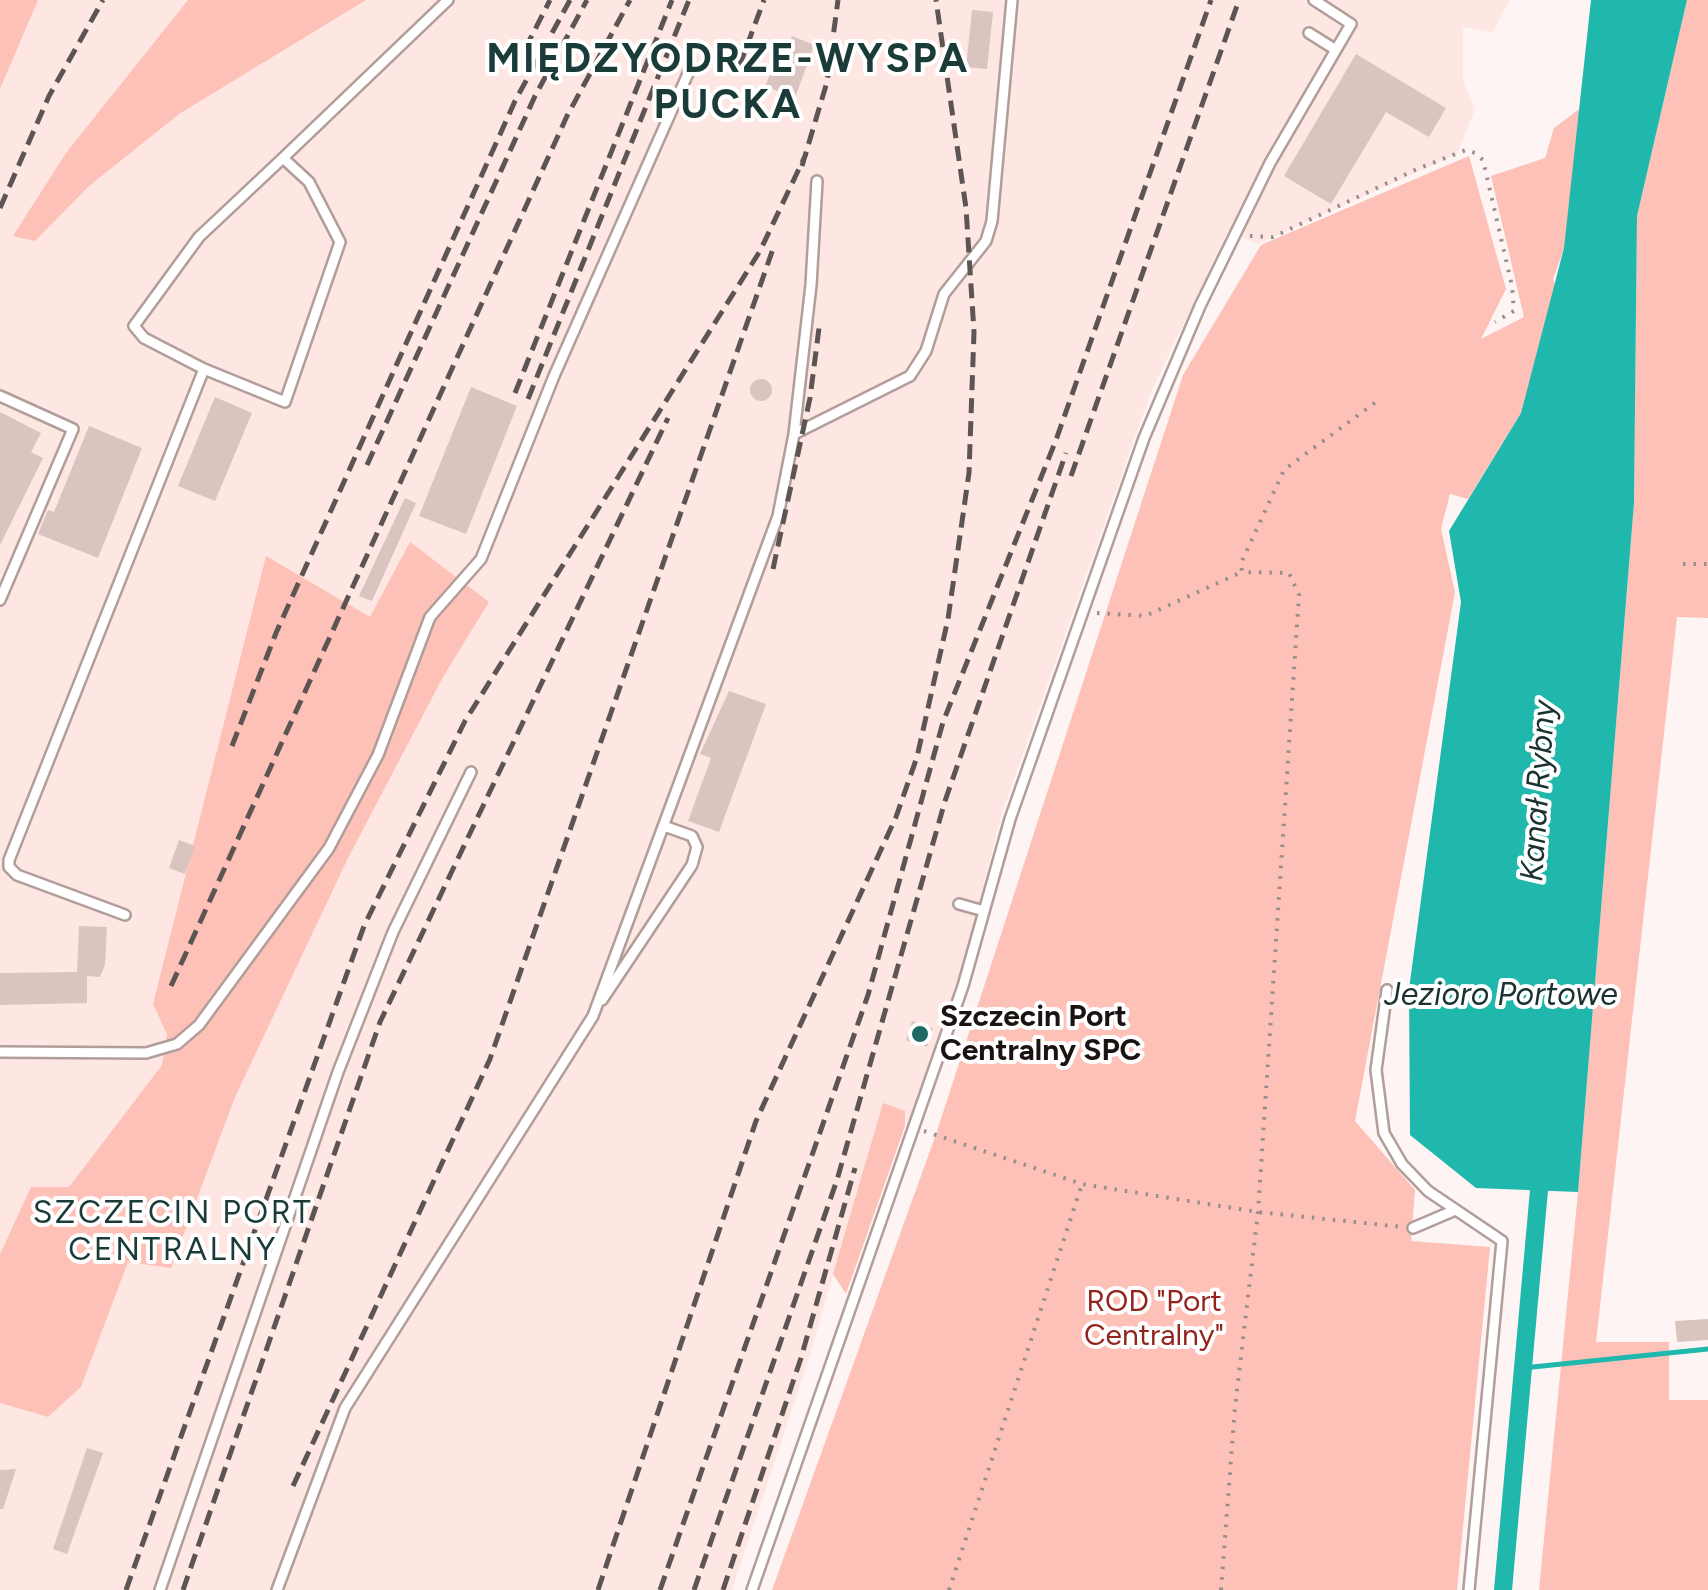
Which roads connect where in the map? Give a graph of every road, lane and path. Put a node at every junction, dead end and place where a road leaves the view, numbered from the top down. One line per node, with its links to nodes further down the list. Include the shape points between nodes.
1 (448, 0): 7 (lane)
2 (1012, 0): 14 (lane, via 986,241 944,294 926,351 910,376)
3 (1314, 0): 5 (lane, via 1351,24)
4 (1309, 33): 5 (lane)
5 (1336, 50): 9 (lane)
6 (690, 70): 27 (lane, via 560,360 481,559 430,617 378,754 330,848 200,1026 177,1044 146,1053)
7 (283, 158): 11 (lane, via 199,237 134,326); 11 (lane, via 309,182 340,242 285,402)
8 (816, 181): 14 (lane)
9 (1235, 234): 10 (path, via 1273,238 1466,150 1482,160 1512,286 1514,311); 23 (lane, via 1144,438)
10 (1495, 322)
11 (204, 370): 24 (lane, via 8,860 17,875)
12 (0, 396): 18 (lane, via 73,429)
13 (1380, 399): 17 (path, via 1284,470)
14 (794, 434): 21 (lane, via 768,551)
15 (1683, 564): 16 (path)
16 (1708, 564)
17 (1242, 572): 19 (path, via 1145,616); 31 (path, via 1289,573 1300,596)
18 (0, 600)
19 (1104, 616)
20 (471, 772): 33 (lane, via 393,932 338,1072)
21 (664, 826): 26 (lane); 26 (lane, via 692,836 692,865)
22 (959, 904): 23 (lane)
23 (984, 911): 35 (lane)
24 (126, 915)
25 (1387, 990): 30 (lane, via 1376,1070 1384,1132 1402,1164)
26 (597, 1006): 34 (lane, via 345,1408)
27 (0, 1052)
28 (936, 1134): 29 (path)
29 (1082, 1184): 31 (path); 36 (path)
30 (1453, 1210): 32 (lane); 38 (lane, via 1502,1241)
31 (1258, 1212): 32 (path); 37 (path)
32 (1413, 1228)
33 (160, 1590)
34 (277, 1590)
35 (752, 1590)
36 (949, 1590)
37 (1221, 1590)
38 (1468, 1590)

